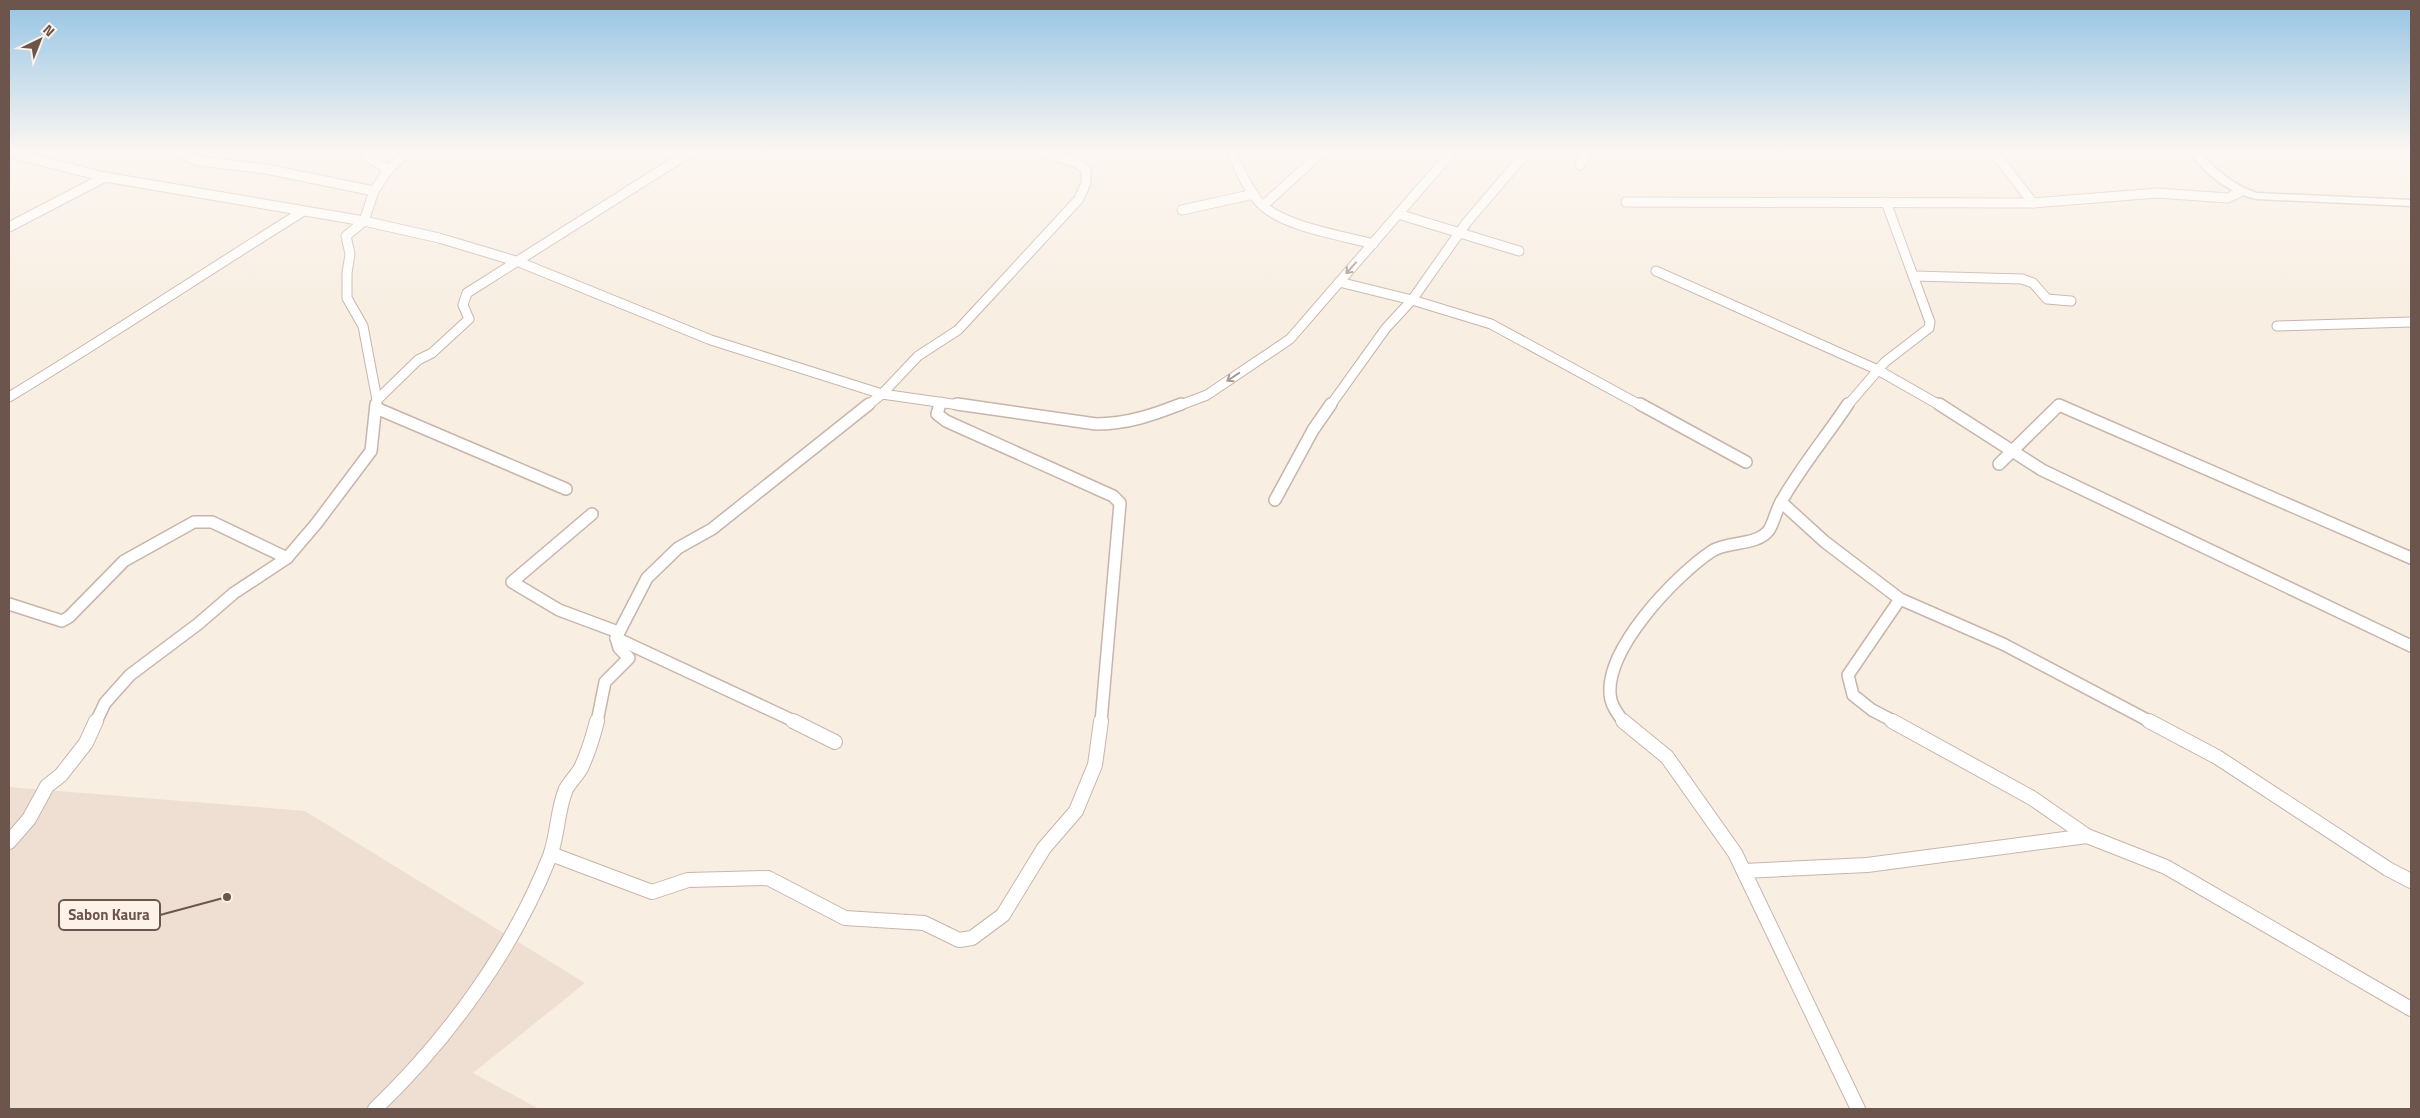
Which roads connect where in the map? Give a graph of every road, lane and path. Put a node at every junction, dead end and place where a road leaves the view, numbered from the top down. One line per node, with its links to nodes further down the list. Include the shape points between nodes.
1 (53, 204): 15 (street)
2 (258, 204): 12 (street)
3 (370, 204): 14 (street)
4 (609, 204): 19 (street)
5 (1074, 204): 28 (street, via 958,330 918,356)
6 (1208, 204): 11 (street)
7 (1407, 204): 13 (street)
8 (1483, 204): 16 (street)
9 (1887, 204): 21 (street)
10 (1264, 205): 17 (street, via 1291,219)
11 (1182, 210)
12 (302, 212): 14 (street); 29 (street, via 102,341)
13 (1398, 214): 16 (street); 17 (street)
14 (364, 221): 19 (street, via 439,238); 31 (street, via 346,236 350,254 347,298 363,326)
15 (9, 227)
16 (1459, 233): 18 (street); 23 (street)
17 (1373, 244): 22 (street, one-way to 22)
18 (1519, 251)
19 (519, 262): 28 (street, via 711,340); 31 (street, via 467,293 463,305 469,319 432,353 418,360)
20 (1656, 271): 27 (street)
21 (1914, 276): 24 (street, via 2022,280 2033,283 2047,299); 27 (street, via 1930,322 1929,328)
22 (1339, 282): 23 (street); 30 (street, one-way to 30, via 1290,339 1207,395 1147,417 1117,424 1096,424)
23 (1412, 300): 33 (street, via 1491,324); 36 (street, via 1386,328 1313,430)
24 (2071, 301)
25 (2411, 322): 26 (street)
26 (2277, 326)
27 (1878, 370): 32 (street); 37 (street, via 1854,396)
28 (882, 394): 30 (street); 43 (street, via 712,529 678,548 647,578)
29 (9, 396)
30 (941, 402): 48 (street, via 937,414 946,421 1113,496 1120,503 1103,708 1095,765 1076,811 1044,848 1003,915 972,938 958,940 924,923 845,918 768,878 688,880 652,892)
31 (377, 404): 35 (street); 39 (street, via 373,442 367,458)
32 (2010, 451): 34 (street); 40 (street, via 2059,405); 44 (street, via 2042,470)
33 (1746, 462)
34 (1999, 464)
35 (566, 489)
36 (1275, 500)
37 (1781, 502): 41 (street, via 1826,542); 49 (street, via 1768,531 1757,538 1714,550 1654,603 1616,660 1610,682 1617,713 1628,727 1667,757 1735,853)
38 (592, 514): 43 (street, via 512,582 560,610)
39 (287, 558): 42 (street, via 212,522 194,522 124,561 62,621); 47 (street, via 234,593 130,675 106,703 86,743 61,775 47,786)
40 (2411, 558)
41 (1900, 599): 46 (street, via 1848,675 1853,695 1872,710 2032,798); 50 (street, via 2002,644 2217,757)
42 (9, 604)
43 (617, 635): 45 (street, via 687,673 767,707); 48 (street, via 619,648 629,658 605,682 592,739 581,768 566,790)
44 (2411, 646)
45 (835, 742)
46 (2087, 836): 49 (street, via 1867,865); 51 (street, via 2166,867)
47 (9, 842)
48 (552, 854): 52 (street, via 516,930 482,982 418,1064)
49 (1744, 871): 53 (street)
50 (2411, 881)
51 (2411, 1009)
52 (375, 1109)
53 (1858, 1109)

